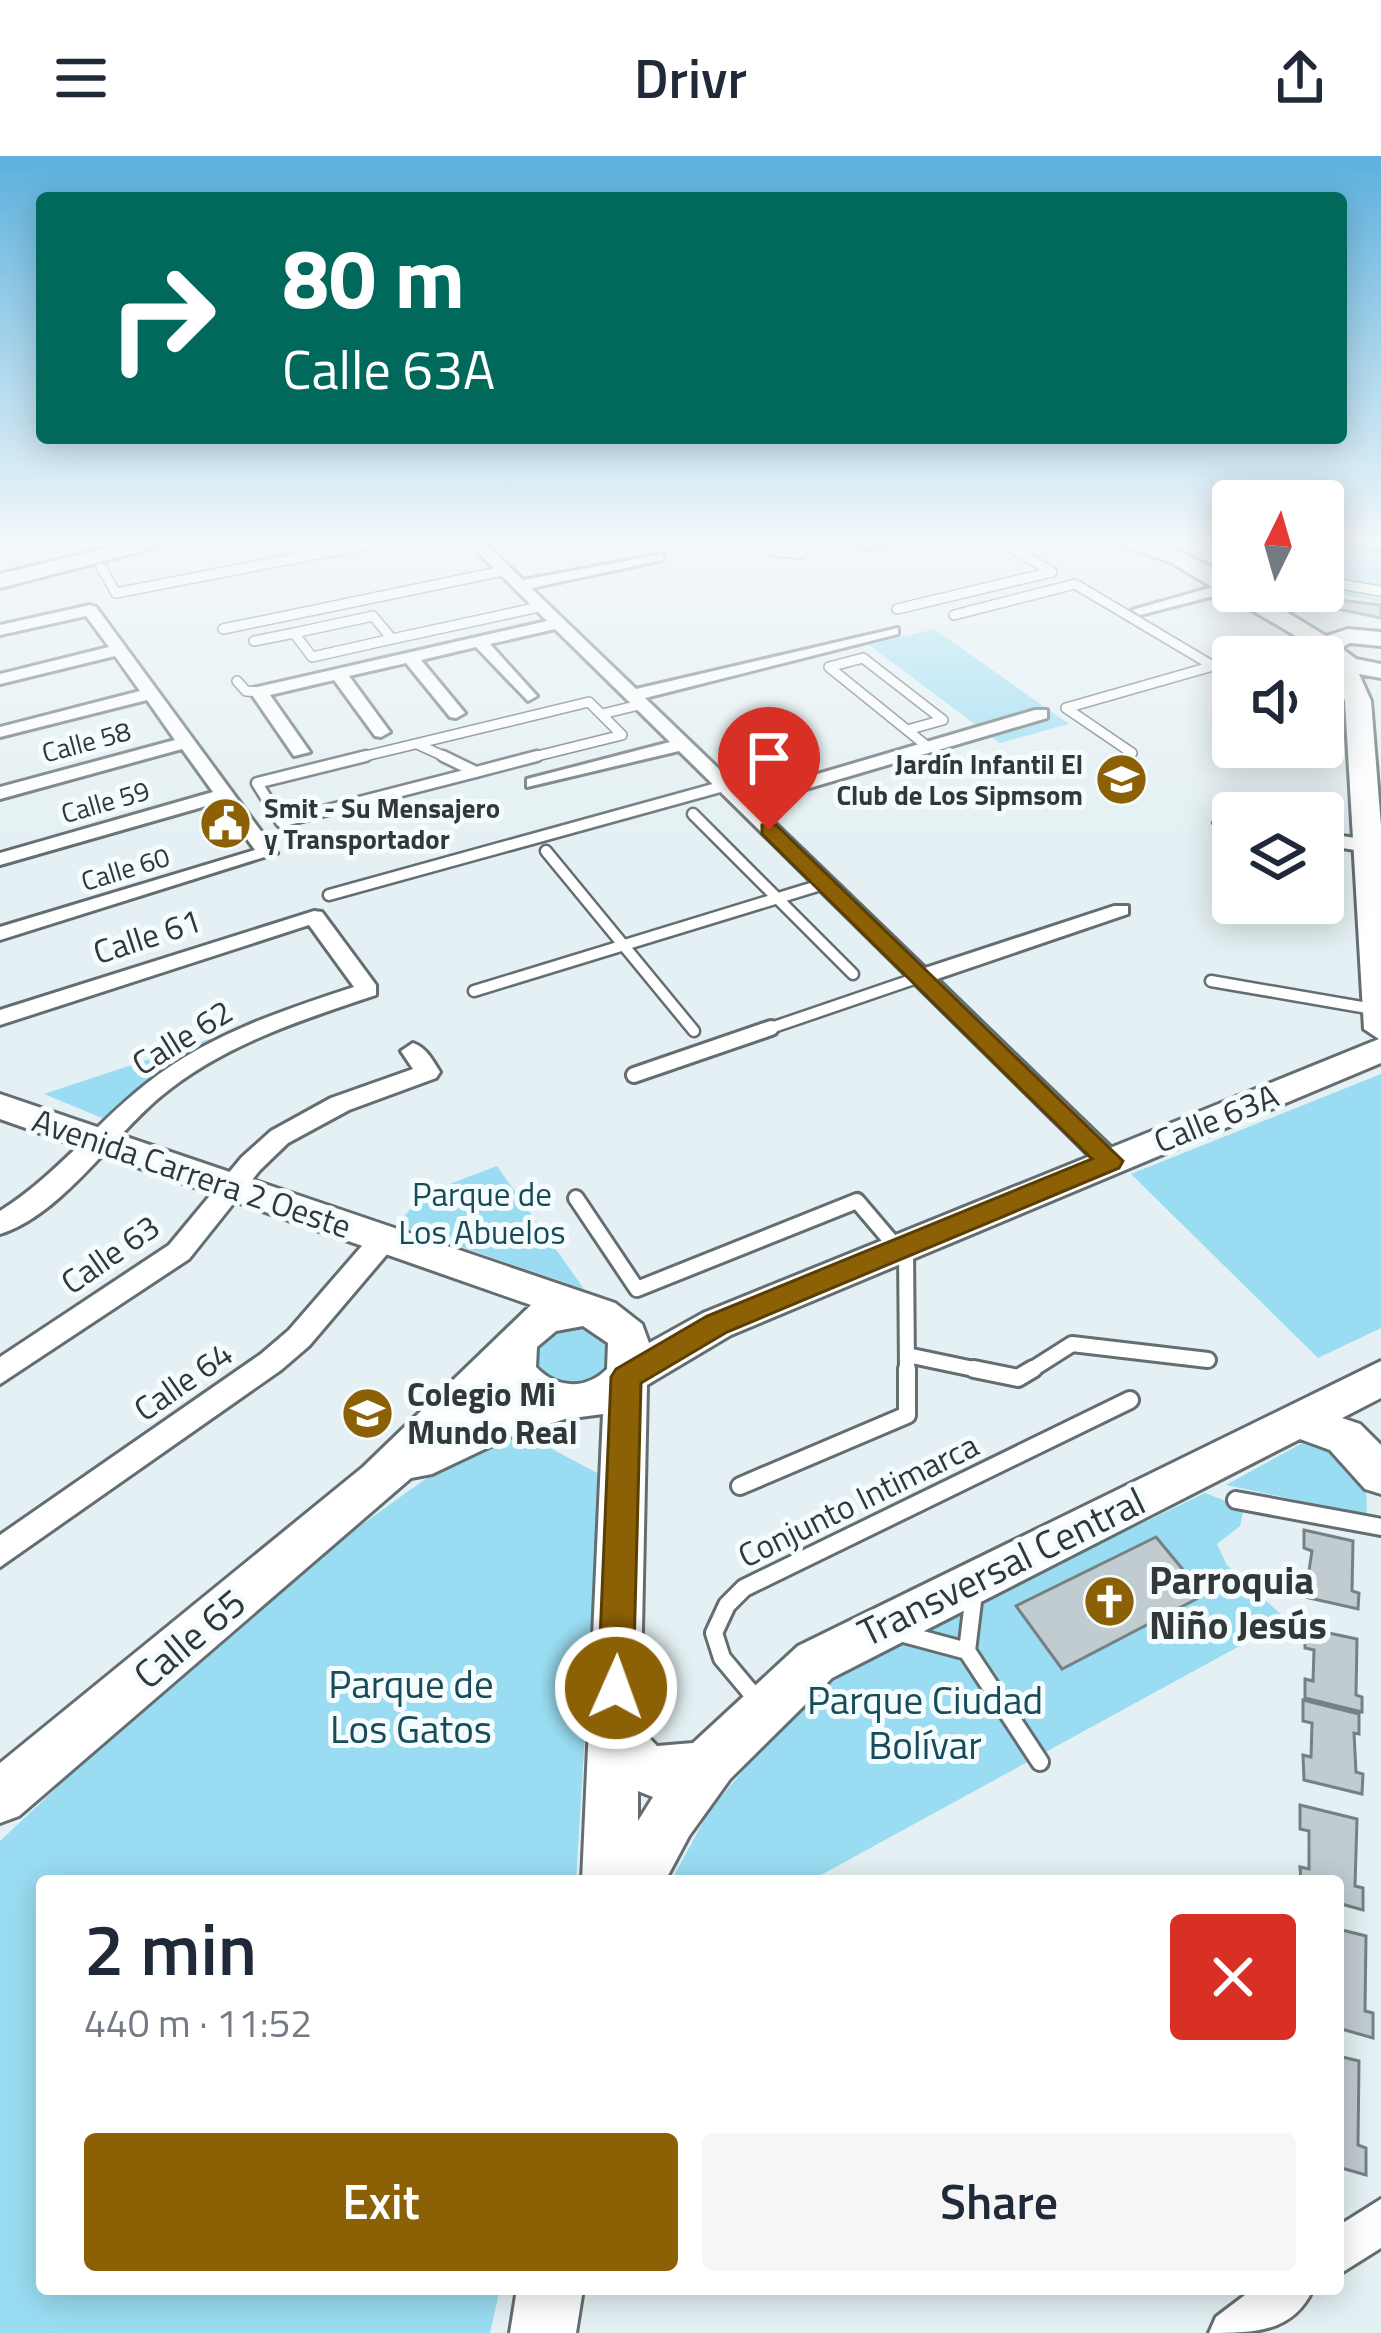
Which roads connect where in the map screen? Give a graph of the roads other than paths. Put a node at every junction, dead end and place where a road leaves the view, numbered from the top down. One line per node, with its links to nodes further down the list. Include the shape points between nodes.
1 (114, 643): 9 (street)
2 (301, 643): 3 (lane, via 312,657)
3 (376, 643)
4 (472, 643): 11 (street)
5 (480, 643): 19 (street)
6 (575, 643): 20 (street)
7 (852, 643): 20 (street)
8 (1178, 643): 32 (lane, via 1213,666 1066,708)
9 (119, 650): 15 (street); 18 (street)
10 (1344, 652): 13 (main road)
11 (410, 657): 14 (street); 21 (street)
12 (1344, 663): 41 (main road, via 1358,701)
13 (1381, 671)
14 (338, 674): 17 (street); 26 (street)
15 (0, 679)
16 (238, 681): 17 (lane)
17 (260, 692): 31 (street)
18 (152, 694): 25 (street); 27 (street)
19 (528, 696)
20 (635, 700): 22 (lane); 29 (street)
21 (456, 713)
22 (602, 714): 28 (lane, via 589,701); 33 (lane, via 622,734)
23 (1041, 714): 30 (street)
24 (908, 730): 24 (lane, via 860,692 829,667 863,658 943,720); 30 (lane)
25 (0, 732)
26 (381, 732)
27 (187, 742): 36 (street, Calle 58); 37 (street)
28 (417, 744): 33 (lane); 33 (lane, via 257,783 281,822)
29 (681, 745): 34 (street); 35 (street)
30 (928, 747): 38 (street)
31 (301, 752)
32 (1132, 753)
33 (476, 772)
34 (534, 783)
35 (724, 786): 38 (street); 45 (lane)
36 (0, 793)
37 (225, 794): 43 (street, Calle 59); 48 (street, Calle 60, via 266,853)
38 (741, 802): 44 (street)
39 (693, 814): 46 (lane)
40 (1344, 842): 41 (street)
41 (1368, 846): 56 (main road)
42 (546, 851): 49 (lane)
43 (0, 859)
44 (824, 884): 46 (lane); 51 (street)
45 (329, 895)
46 (777, 898): 49 (lane); 50 (lane)
47 (1121, 910): 51 (street)
48 (0, 934)
49 (624, 945): 54 (lane); 57 (lane)
50 (853, 974)
51 (920, 977): 60 (lane); 63 (street)
52 (1211, 981): 56 (lane)
53 (368, 990): 55 (street, Calle 61, via 314,917); 62 (street, Calle 62, via 247,1033 155,1088)
54 (474, 991)
55 (0, 1018)
56 (1380, 1019)
57 (694, 1031)
58 (1381, 1050): 63 (main road, Calle 63A)
59 (420, 1062): 64 (street, Calle 63, via 302,1122 257,1156)
60 (634, 1075)
61 (0, 1106): 62 (main road, Avenida Carrera 2 Oeste)
62 (103, 1142): 64 (main road, Avenida Carrera 2 Oeste); 66 (street, Calle 62, via 55,1189)
63 (1110, 1161): 68 (main road, Calle 63A)
64 (235, 1187): 67 (main road, Avenida Carrera 2 Oeste); 74 (street, Calle 63, via 202,1231 151,1274)
65 (576, 1198): 68 (lane, via 637,1288 857,1201)
66 (0, 1224)
67 (384, 1239): 69 (main road, Avenida Carrera 2 Oeste); 86 (street, Calle 64, via 271,1362)
68 (902, 1247): 71 (main road, Calle 63A); 72 (lane)
69 (522, 1318): 70 (main road, via 563,1311); 78 (main road, via 514,1372 523,1386); 82 (main road, Calle 65)
70 (609, 1319): 71 (main road, Calle 63A); 75 (main road, via 632,1348)
71 (717, 1324): 75 (main road, Calle 63A)
72 (907, 1355): 73 (lane, via 1018,1378 1072,1344); 83 (lane, via 908,1415)
73 (1208, 1360)
74 (0, 1372)
75 (626, 1377): 78 (main road, via 614,1390); 80 (main road)
76 (1381, 1378): 79 (main road, Transversal Central)
77 (1130, 1400): 90 (lane, Conjunto Intimarca, via 744,1588 722,1606 712,1629 715,1648)
78 (566, 1404): 80 (main road, via 603,1427); 82 (main road, Calle 65, via 499,1423)
79 (1297, 1420): 81 (main road, via 1345,1437); 87 (main road, Transversal Central)
80 (623, 1469): 91 (main road)
81 (1381, 1474)
82 (379, 1480): 94 (main road, Calle 65)
83 (740, 1486)
84 (1236, 1500): 85 (lane)
85 (1381, 1527)
86 (0, 1553)
87 (975, 1579): 88 (main road, Transversal Central); 89 (lane)
88 (877, 1628): 89 (lane); 90 (main road, Transversal Central, via 814,1662)
89 (967, 1651): 92 (lane)
90 (762, 1705): 93 (main road, Transversal Central)
91 (614, 1732): 93 (main road, via 623,1752 662,1775); 95 (main road)
92 (1040, 1762)
93 (706, 1763): 96 (main road, Transversal Central)
94 (0, 1797)
95 (609, 1875)
96 (640, 1875)
97 (1381, 2222): 98 (street)
98 (1344, 2250)
99 (549, 2295): 101 (main road)
100 (1282, 2295): 102 (street)
101 (543, 2333)
102 (1232, 2333)

